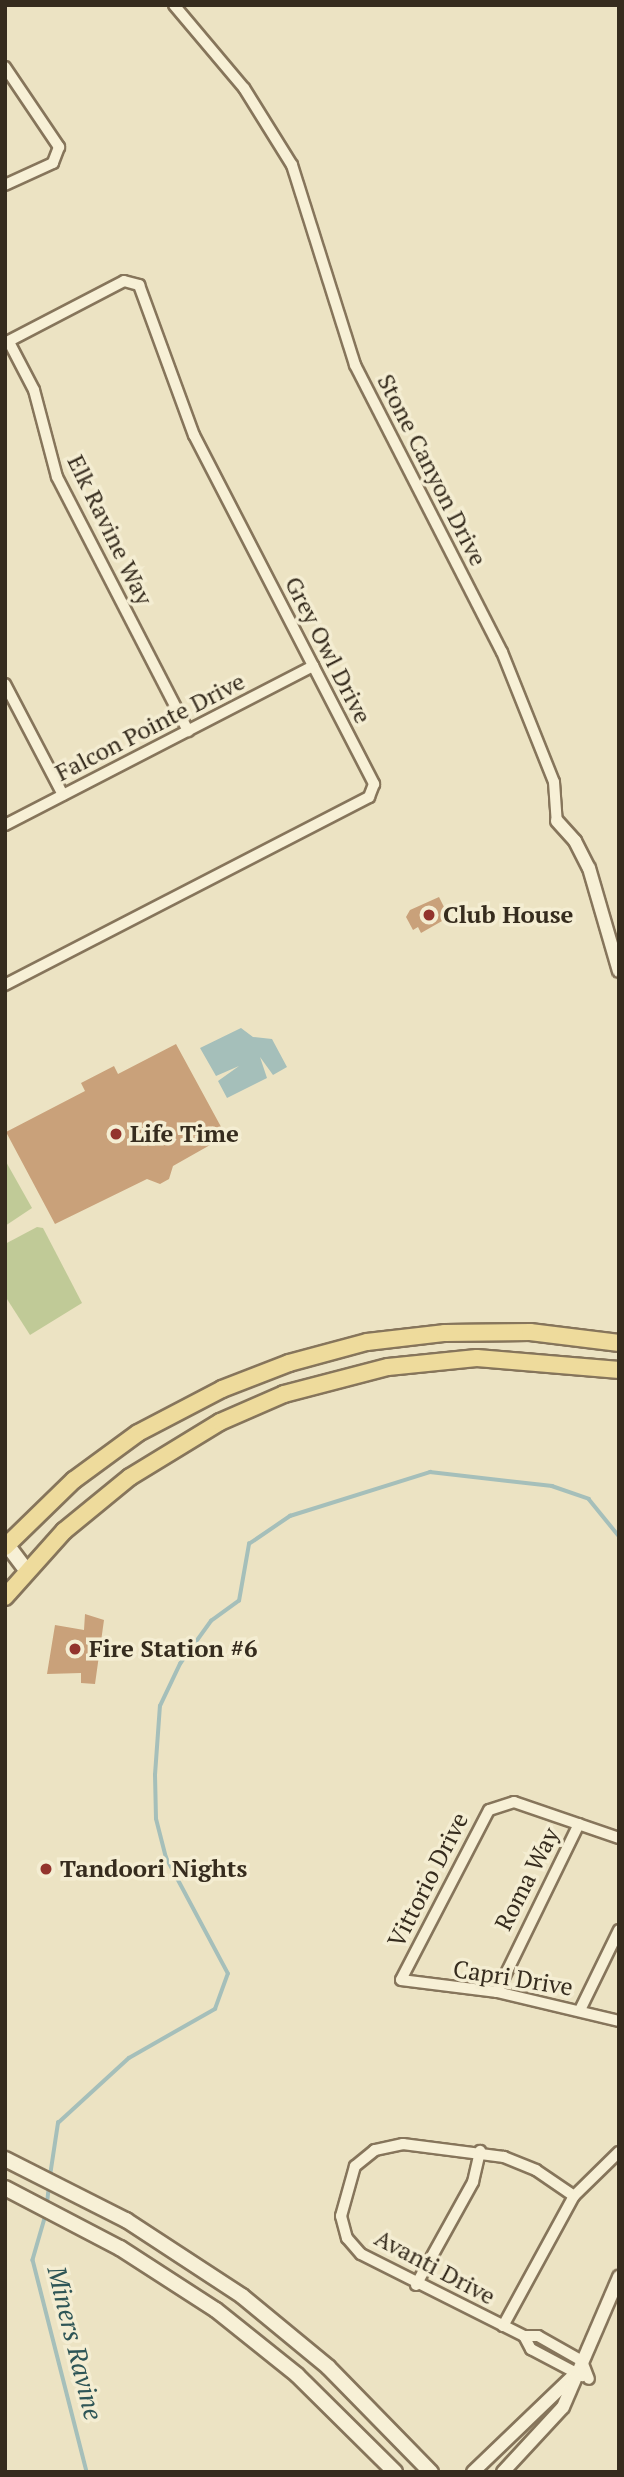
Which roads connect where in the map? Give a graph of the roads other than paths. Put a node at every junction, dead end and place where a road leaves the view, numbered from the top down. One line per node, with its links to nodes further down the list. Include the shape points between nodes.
1 (174, 5): 9 (street, Stone Canyon Drive, via 244,88 292,165 355,365 502,652 554,782)
2 (5, 67): 3 (street, via 59,147 59,156)
3 (5, 185)
4 (7, 342): 5 (street, Grey Owl Drive, via 124,281 139,285 194,435); 7 (street, Elk Ravine Way, via 34,390 57,478)
5 (313, 666): 7 (street, Falcon Pointe Drive); 12 (street, Grey Owl Drive, via 374,784 369,797)
6 (5, 684): 8 (street)
7 (188, 731): 8 (street, Falcon Pointe Drive)
8 (63, 795): 10 (street, Falcon Pointe Drive)
9 (557, 821): 11 (street, Stone Canyon Drive, via 575,841 589,868)
10 (5, 825)
11 (619, 971)
12 (5, 985)
13 (619, 1343): 15 (main road, via 530,1332 446,1333 367,1342 289,1363 214,1393 138,1433 74,1480)
14 (618, 1370): 16 (main road, via 477,1358 388,1367 284,1394 220,1422 153,1461 85,1513)
15 (6, 1548): 16 (main road)
16 (27, 1571): 17 (main road)
17 (5, 1597)
18 (579, 1824): 19 (street, Vittorio Drive); 21 (street, Vittorio Drive, via 514,1802 489,1810); 22 (street, Roma Way)
19 (619, 1838)
20 (619, 1930): 23 (street)
21 (401, 1980): 22 (street, Capri Drive)
22 (497, 1992): 23 (street, Capri Drive)
23 (580, 2010): 24 (street, Capri Drive)
24 (619, 2021)
25 (480, 2151): 29 (street, Avanti Drive, via 536,2170); 31 (street, via 473,2182); 31 (street, Avanti Drive, via 402,2144 375,2150 355,2166 341,2216 347,2238 361,2254)
26 (619, 2152): 29 (street)
27 (7, 2160): 39 (main road, via 126,2220 208,2272 299,2341)
28 (5, 2188): 38 (main road, via 120,2248 283,2362)
29 (574, 2196): 32 (street)
30 (619, 2277): 36 (street)
31 (416, 2285): 32 (street, Avanti Drive)
32 (503, 2326): 33 (street, Avanti Drive)
33 (524, 2336): 34 (street, Avanti Drive); 35 (street, Avanti Drive)
34 (549, 2342): 35 (street); 36 (street, Avanti Drive)
35 (541, 2355): 37 (street, Avanti Drive)
36 (582, 2361): 37 (street)
37 (575, 2374): 40 (street); 41 (street, via 555,2419)
38 (395, 2472)
39 (431, 2472)
40 (473, 2472)
41 (503, 2472)

